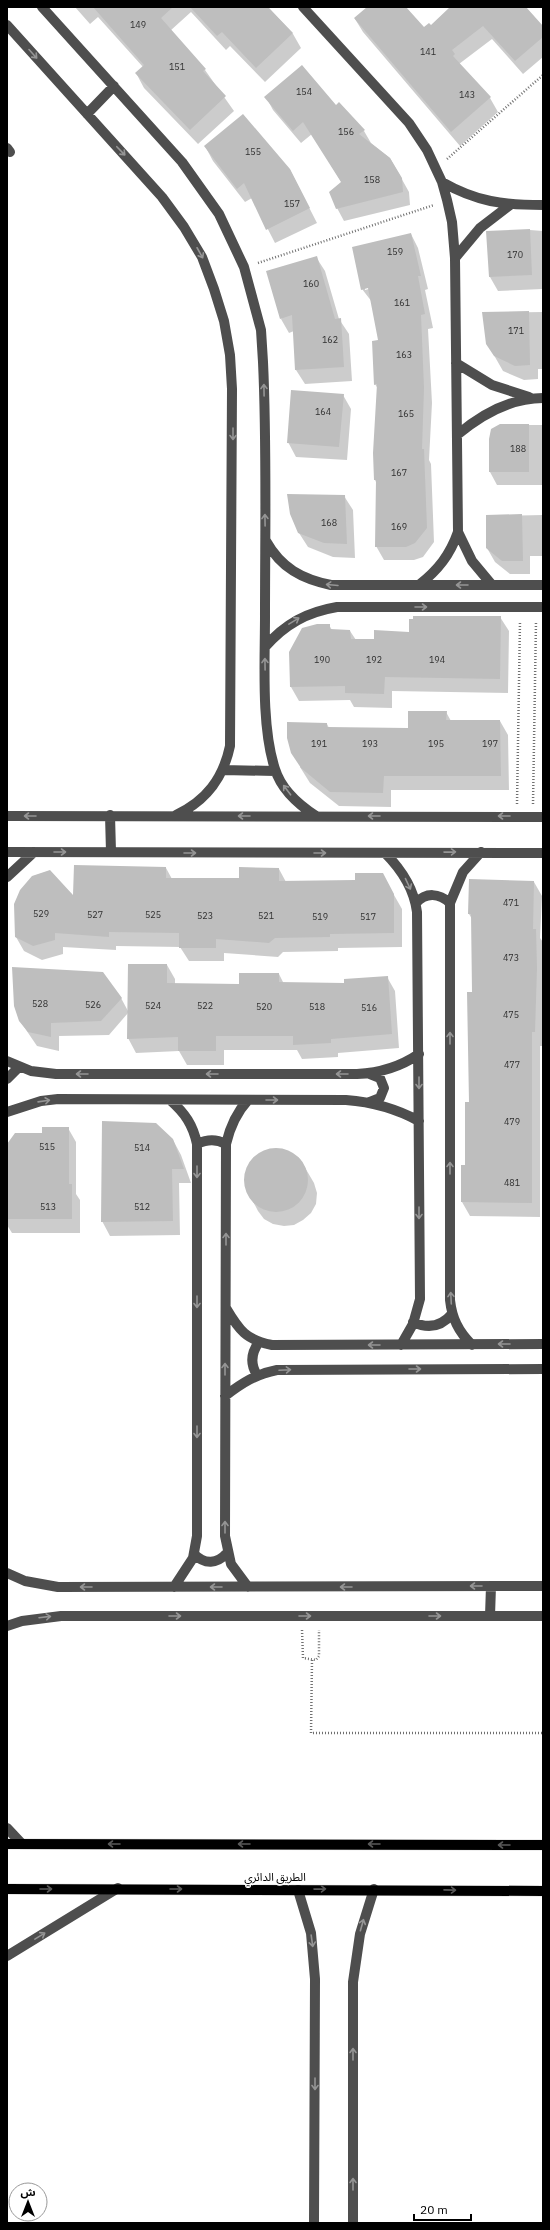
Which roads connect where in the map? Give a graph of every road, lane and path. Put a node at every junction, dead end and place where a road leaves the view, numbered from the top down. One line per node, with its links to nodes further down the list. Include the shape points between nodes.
1 (42, 7): 5 (street)
2 (303, 7): 7 (street, via 409,123)
3 (7, 26): 6 (street, one-way to 6)
4 (543, 75): 7 (path)
5 (114, 86): 6 (street); 13 (street, via 202,187 235,244)
6 (87, 114): 25 (street, one-way to 25, via 138,168 184,227 202,257 224,321 230,355 233,423 231,734)
7 (436, 169): 8 (street)
8 (442, 182): 9 (street); 10 (street, via 474,198)
9 (447, 200): 12 (street); 13 (path)
10 (510, 205): 11 (street); 12 (street, via 480,228)
11 (543, 205)
12 (455, 258): 14 (street)
13 (244, 268): 18 (street, one-way to 13, via 264,386 260,330)
14 (456, 363): 15 (street, via 492,386); 16 (street)
15 (538, 398): 16 (street, via 516,401 495,409)
16 (457, 435): 17 (street)
17 (458, 532): 19 (street, via 442,565); 20 (street, via 472,560)
18 (265, 539): 19 (street, one-way to 18, via 331,585 314,582 301,577 280,561); 24 (street)
19 (419, 585): 20 (street, one-way to 19)
20 (492, 585): 21 (street)
21 (543, 585)
22 (520, 607): 23 (street); 24 (street, one-way to 22, via 297,619 310,613 338,607); 31 (path)
23 (540, 607): 32 (path)
24 (265, 647): 26 (street, one-way to 24, via 267,730)
25 (223, 770): 26 (street); 28 (street, via 208,792 188,809)
26 (275, 771): 30 (street, one-way to 26, via 296,801)
27 (110, 815): 28 (street); 29 (street, one-way to 29); 36 (street)
28 (176, 815): 30 (street, one-way to 28)
29 (7, 816)
30 (316, 816): 31 (street, one-way to 30)
31 (517, 816): 32 (street)
32 (532, 817): 33 (street)
33 (543, 817)
34 (7, 852): 35 (street)
35 (34, 852): 36 (street, one-way to 36); 40 (street)
36 (111, 852): 38 (street, one-way to 38)
37 (481, 852): 38 (street, one-way to 37); 39 (street); 42 (street, via 463,872)
38 (385, 853): 41 (street, one-way to 41, via 403,874)
39 (543, 853)
40 (7, 877)
41 (416, 903): 42 (street, via 433,895); 43 (street)
42 (450, 903): 56 (street, one-way to 42)
43 (419, 1054): 46 (street, via 396,1067); 52 (street, one-way to 52)
44 (7, 1061): 45 (street)
45 (19, 1067): 46 (street, one-way to 45, via 56,1074); 47 (street)
46 (370, 1074): 50 (street, via 380,1078 384,1088 380,1098)
47 (7, 1079)
48 (170, 1100): 49 (street); 51 (street, one-way to 48, via 58,1099); 53 (street, via 188,1119)
49 (248, 1100): 50 (street, one-way to 50); 54 (street, via 232,1123)
50 (370, 1102): 52 (street, via 392,1108)
51 (8, 1109)
52 (419, 1121): 57 (street, one-way to 57, via 420,1299)
53 (197, 1144): 54 (street, via 214,1140); 65 (street, one-way to 65, via 197,1536)
54 (226, 1144): 55 (street, one-way to 54)
55 (226, 1308): 58 (street, via 246,1336); 64 (street, one-way to 55)
56 (452, 1314): 57 (street, via 447,1320 434,1326 427,1327); 61 (street, via 458,1329)
57 (413, 1322): 60 (street)
58 (258, 1342): 60 (street, one-way to 58, via 288,1346); 63 (street, via 252,1358)
59 (543, 1344): 61 (street, one-way to 61)
60 (401, 1345): 61 (street)
61 (472, 1345)
62 (543, 1369): 63 (street, one-way to 62, via 293,1369)
63 (257, 1375): 64 (street)
64 (225, 1396): 66 (street, one-way to 64)
65 (194, 1554): 66 (street, via 210,1562); 70 (street)
66 (227, 1554): 71 (street, via 235,1572)
67 (8, 1575): 70 (street, one-way to 67, via 58,1587)
68 (491, 1586): 69 (street); 71 (street, one-way to 71); 74 (street)
69 (543, 1586)
70 (174, 1587): 71 (street, one-way to 70)
71 (248, 1587)
72 (302, 1616): 73 (street, one-way to 73); 76 (street, one-way to 72, via 22,1621 61,1616); 77 (path, via 303,1658)
73 (319, 1616): 74 (street, one-way to 74); 77 (path, via 319,1656)
74 (490, 1616): 75 (street)
75 (543, 1616)
76 (7, 1626)
77 (312, 1660): 78 (path, via 311,1733)
78 (543, 1733)
79 (7, 1828): 81 (street)
80 (7, 1844): 81 (main road)
81 (22, 1844): 82 (main road, one-way to 81)
82 (543, 1845)
83 (118, 1888): 84 (main road, الطريق الدائري, one-way to 83); 86 (main road, الطريق الدائري, one-way to 86); 88 (street, one-way to 83)
84 (7, 1889)
85 (374, 1889): 86 (main road, الطريق الدائري, one-way to 85); 87 (main road, الطريق الدائري, one-way to 87); 90 (street, one-way to 85, via 353,1982 360,1934)
86 (298, 1890): 89 (street, one-way to 89, via 311,1933 315,1979)
87 (543, 1891)
88 (7, 1956)
89 (314, 2223)
90 (353, 2223)

